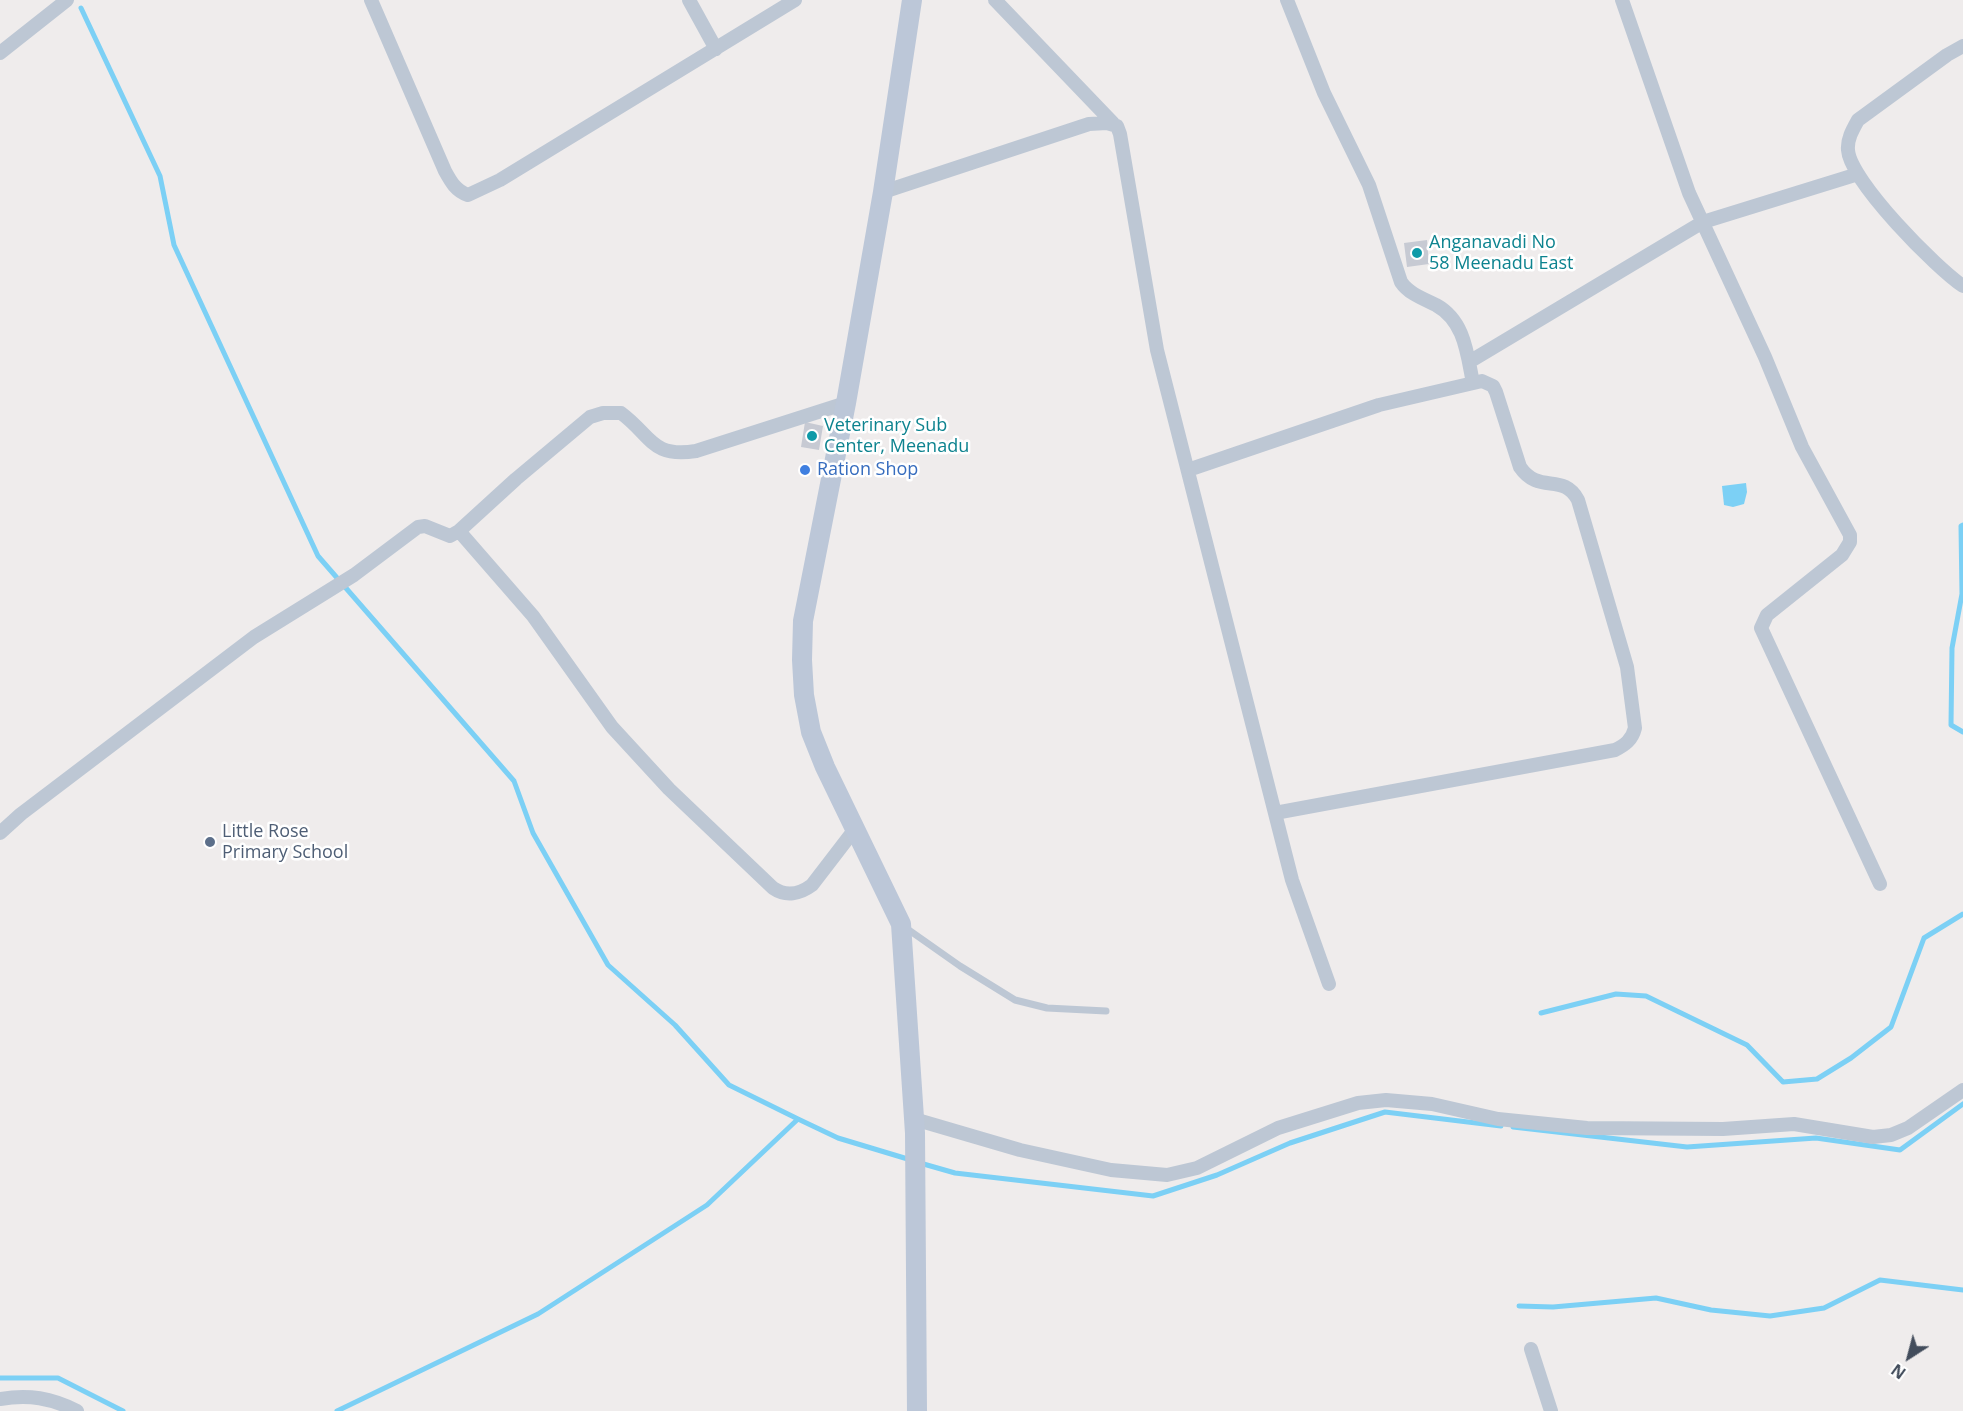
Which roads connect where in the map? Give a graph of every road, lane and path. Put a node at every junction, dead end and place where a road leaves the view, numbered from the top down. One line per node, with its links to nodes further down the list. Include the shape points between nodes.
1 (67, 0): 11 (street)
2 (371, 0): 10 (street, via 445,171 455,187 468,195 500,180)
3 (689, 0): 10 (street)
4 (795, 0): 10 (street)
5 (912, 0): 14 (street)
6 (994, 0): 12 (street)
7 (1287, 0): 17 (street, via 1324,93 1369,185 1401,282 1452,317 1463,337)
8 (1622, 0): 15 (street, via 1689,193)
9 (1963, 46): 13 (street, via 1858,120 1850,134 1848,150)
10 (716, 49)
11 (0, 53)
12 (1113, 123): 14 (street, via 1089,124); 20 (street, via 1120,134 1157,350)
13 (1858, 174): 15 (street); 16 (street, via 1946,275)
14 (883, 192): 19 (street)
15 (1703, 222): 17 (street); 25 (street, via 1802,447 1850,535 1851,542 1842,555 1767,615 1761,628)
16 (1963, 286)
17 (1468, 362): 18 (street)
18 (1473, 383): 20 (street, via 1379,405); 22 (street, via 1482,381 1493,386 1526,476 1537,482 1564,486 1578,500 1627,667 1633,737 1615,750)
19 (846, 403): 21 (street, via 696,451 675,453 656,447 621,413 593,416); 23 (street, via 803,621 802,660 811,732)
20 (1188, 470): 22 (street)
21 (459, 531): 23 (street, via 533,616 612,727 669,789 773,888 786,894 805,891); 24 (street, via 450,536 418,527 354,575 254,637)
22 (1275, 813): 27 (street, via 1293,880)
23 (855, 829): 26 (street)
24 (0, 833)
25 (1880, 884)
26 (901, 924): 28 (lane, via 1015,1000 1047,1008); 30 (street)
27 (1329, 984)
28 (1106, 1011)
29 (1963, 1090): 30 (street, via 1908,1128 1873,1137 1794,1124 1723,1129 1587,1128 1498,1119 1432,1104 1367,1102 1278,1128 1197,1168 1167,1175 1111,1170)
30 (915, 1126): 34 (street)
31 (1531, 1349): 35 (street)
32 (0, 1399): 33 (street, via 38,1397)
33 (77, 1411)
34 (917, 1411)
35 (1551, 1411)

